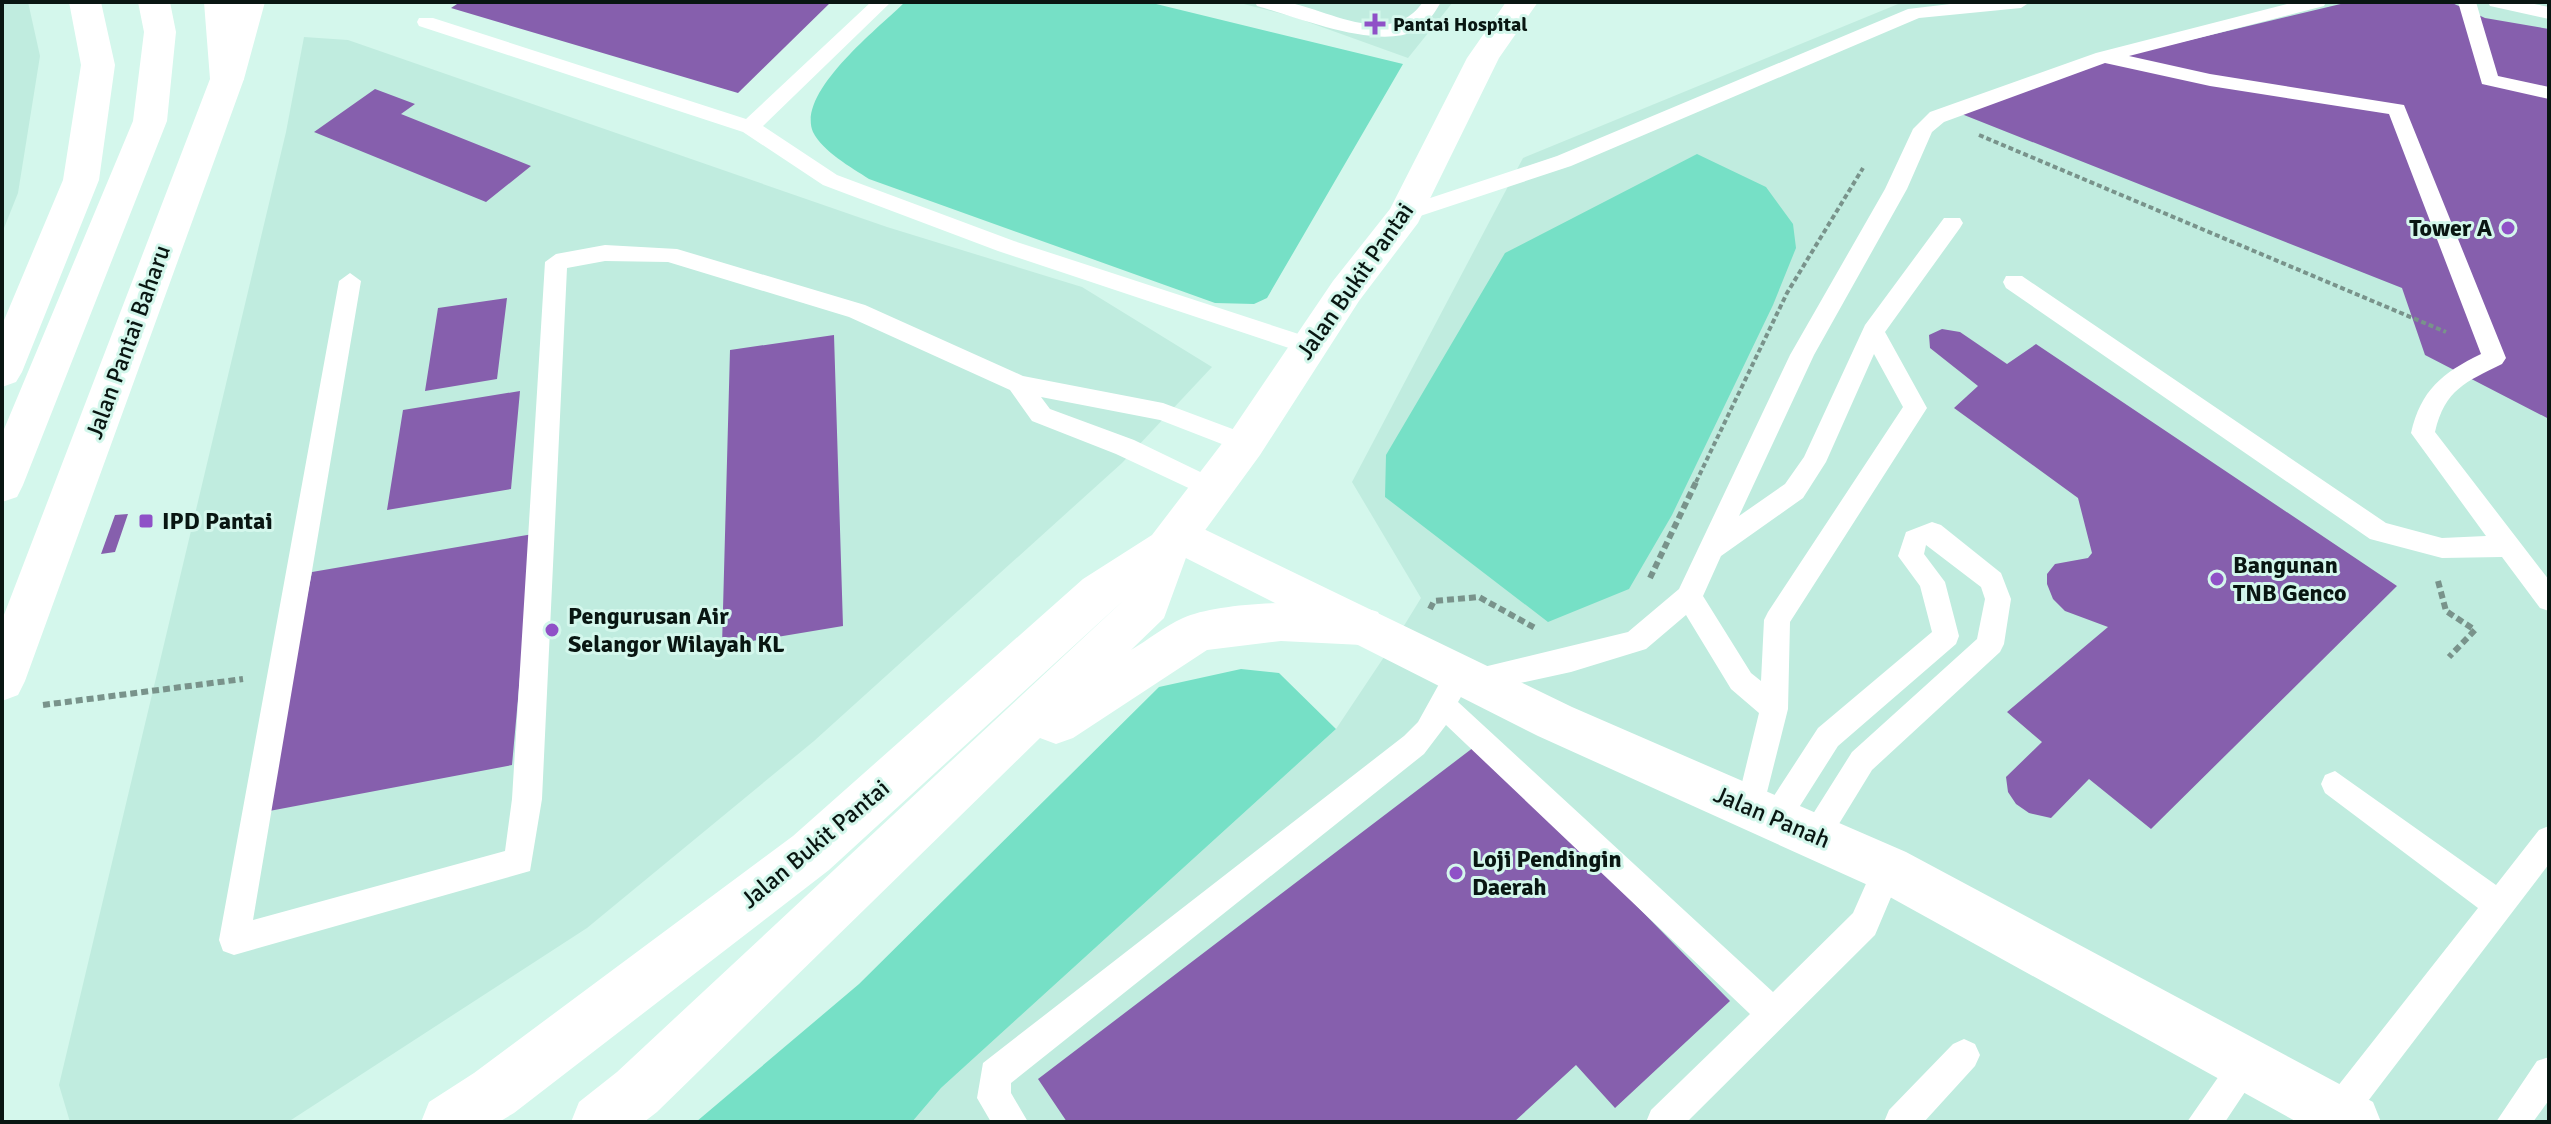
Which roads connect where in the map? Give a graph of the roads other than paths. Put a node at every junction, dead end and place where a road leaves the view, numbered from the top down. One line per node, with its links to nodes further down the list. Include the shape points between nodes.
1 (85, 2): 25 (street, via 98,65 81,180)
2 (154, 2): 28 (street, via 160,32 150,121)
3 (220, 2): 16 (street)
4 (249, 2): 16 (street, Jalan Pantai Baharu)
5 (882, 2): 18 (lane)
6 (1264, 2): 7 (lane, via 1397,32 1420,21)
7 (1432, 2)
8 (1522, 2): 19 (street, Jalan Bukit Pantai, via 1483,58)
9 (2021, 2): 19 (lane, via 1915,13 1564,161)
10 (2317, 2): 15 (lane)
11 (2467, 2): 17 (lane, via 2489,80)
12 (2497, 2): 13 (lane)
13 (2549, 13)
14 (426, 22): 18 (lane)
15 (2103, 57): 31 (lane, via 2210,80 2397,109 2494,358 2450,380 2428,405 2423,433); 32 (lane, via 1937,117 1923,129 1896,189 1802,355)
16 (227, 79): 36 (street, Jalan Pantai Baharu)
17 (2549, 93)
18 (750, 127): 24 (lane, via 830,180 1006,246)
19 (1405, 214): 24 (street, Jalan Bukit Pantai)
20 (1952, 223): 23 (lane)
21 (350, 281): 26 (lane, via 234,940 519,861 527,799 556,262 605,253 669,254 857,311)
22 (2014, 282): 31 (lane, via 2379,532 2442,548)
23 (1873, 331): 32 (lane, via 1814,462 1794,491); 38 (lane, via 1915,408 1777,620)
24 (1309, 346): 27 (street, Jalan Bukit Pantai)
25 (2, 372)
26 (1018, 384): 27 (lane, via 1163,412); 29 (lane, via 1041,415)
27 (1245, 444): 29 (street, Jalan Bukit Pantai)
28 (2, 485)
29 (1212, 489): 30 (street, Jalan Bukit Pantai)
30 (1173, 542): 35 (street, Jalan Panah); 40 (street, Jalan Bukit Pantai, via 1148,605); 50 (street, Jalan Bukit Pantai, via 1099,592 811,853)
31 (2510, 546): 34 (lane)
32 (1711, 550): 33 (lane)
33 (1689, 597): 37 (lane, via 1636,641); 38 (lane, via 1741,681)
34 (2549, 600)
35 (1362, 626): 37 (street, Jalan Panah, via 1408,649); 40 (street, via 1281,622 1198,632 1097,694)
36 (2, 681)
37 (1458, 686): 41 (street, Jalan Panah); 45 (lane); 52 (lane, via 1414,745 995,1075 994,1098)
38 (1774, 709): 41 (lane)
39 (2335, 784): 44 (lane)
40 (930, 813): 51 (street, Jalan Bukit Pantai, via 637,1092)
41 (1781, 820): 41 (lane, via 1828,737 1946,636 1932,582 1911,556 1915,539 1932,532 1992,581 1998,599 1990,644 1862,761); 43 (street, Jalan Panah)
42 (2549, 840): 44 (lane)
43 (1888, 869): 45 (lane, via 1864,924); 47 (street, Jalan Panah)
44 (2497, 904): 49 (lane)
45 (1773, 1014): 53 (lane)
46 (1964, 1055): 54 (lane)
47 (2247, 1065): 49 (street, Jalan Panah); 55 (lane)
48 (2549, 1073): 56 (lane)
49 (2346, 1118)
50 (449, 1122)
51 (599, 1122)
52 (1011, 1122)
53 (1663, 1122)
54 (1901, 1122)
55 (2204, 1122)
56 (2513, 1122)

